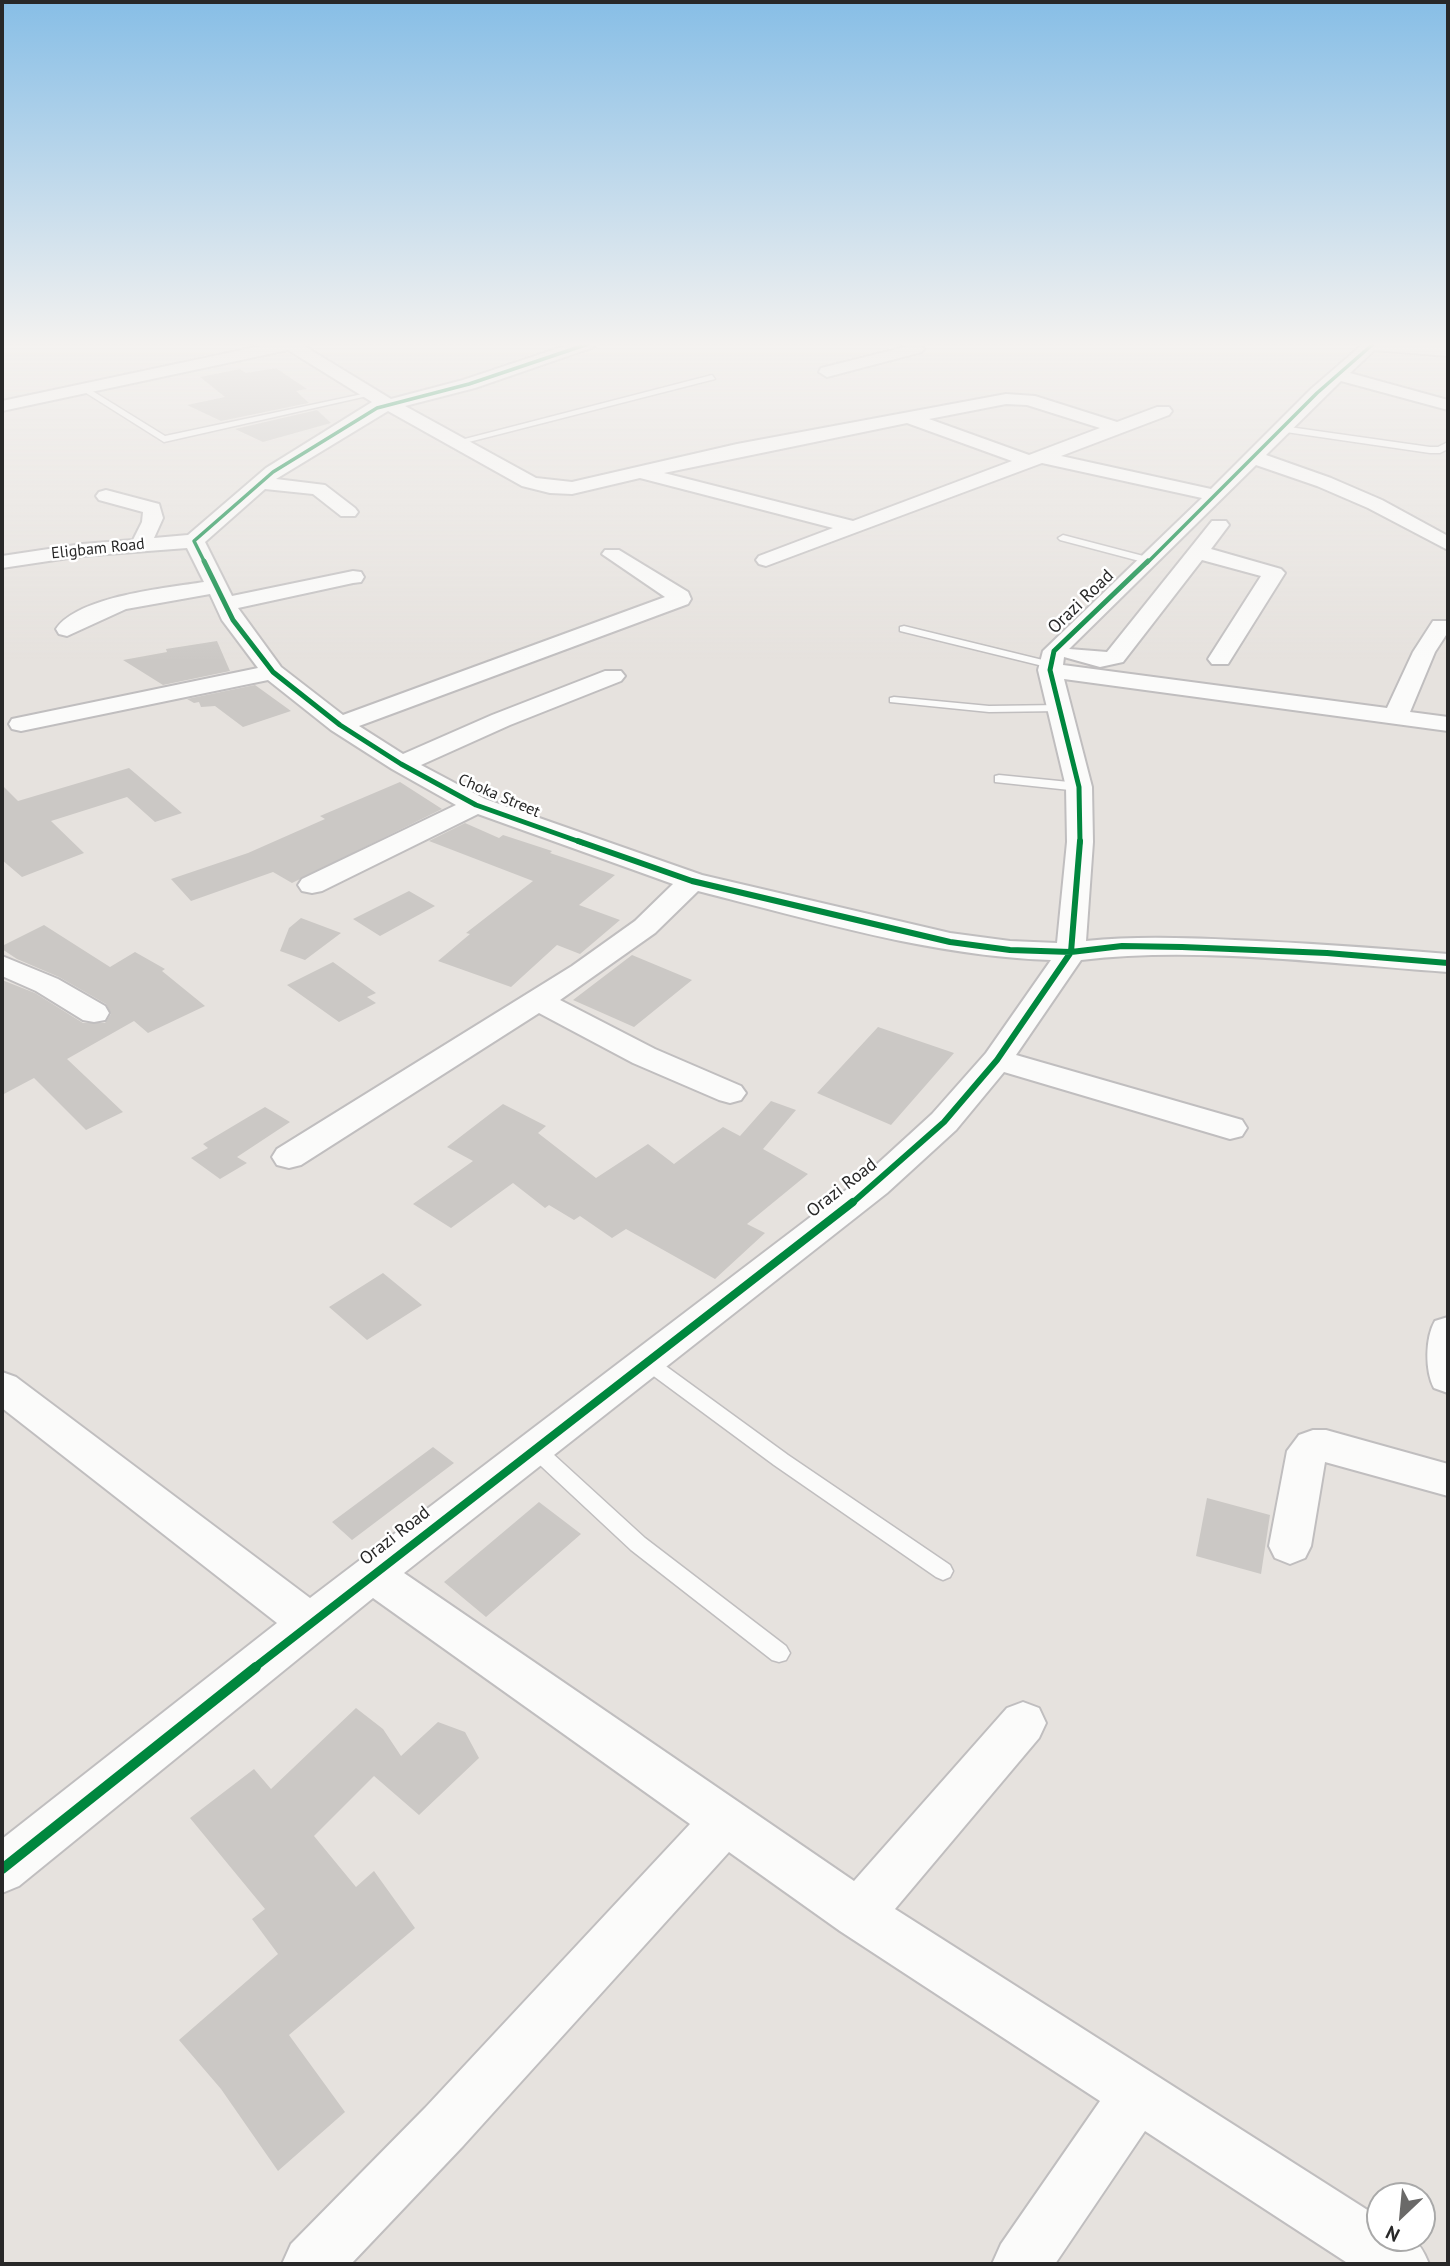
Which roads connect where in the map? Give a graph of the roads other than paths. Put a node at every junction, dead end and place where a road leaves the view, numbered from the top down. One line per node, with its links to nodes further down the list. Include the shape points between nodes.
1 (308, 450): 10 (street)
2 (471, 450): 9 (street, via 529,482 550,487 572,488)
3 (738, 450): 9 (street)
4 (1006, 450): 8 (street)
5 (1059, 450): 8 (street)
6 (1260, 450): 7 (street, Orazi Road)
7 (1252, 457): 12 (street, Orazi Road); 18 (street, via 1375,504)
8 (1035, 459): 12 (street); 14 (street)
9 (641, 473): 14 (street)
10 (260, 483): 13 (street, via 318,489); 16 (street)
11 (106, 496): 17 (street, via 152,508 155,516)
12 (1217, 510): 19 (street); 22 (street, Orazi Road)
13 (348, 512)
14 (854, 527): 21 (street)
15 (1063, 538): 22 (lane)
16 (194, 541): 17 (street, Eligbam Road); 25 (street, Choka Street)
17 (140, 544): 23 (street, Eligbam Road)
18 (1448, 544)
19 (1197, 552): 29 (street, via 1274,573); 30 (street, via 1115,657)
20 (612, 554): 38 (street, via 680,599)
21 (766, 560)
22 (1147, 560): 30 (street, Orazi Road)
23 (2, 562)
24 (353, 577): 25 (street)
25 (220, 596): 27 (street, via 104,607); 31 (street, Choka Street)
26 (1441, 626): 35 (street, via 1424,652)
27 (66, 629)
28 (904, 629): 30 (lane)
29 (1220, 659)
30 (1052, 662): 34 (street, Orazi Road); 35 (street)
31 (273, 672): 36 (street); 38 (street, Choka Street)
32 (613, 676): 39 (street)
33 (894, 700): 34 (lane, via 989,709)
34 (1060, 708): 41 (street, Orazi Road)
35 (1396, 716): 37 (street)
36 (21, 724)
37 (1448, 724)
38 (340, 725): 39 (street, Choka Street)
39 (401, 764): 42 (street, Choka Street)
40 (999, 779): 41 (lane)
41 (1079, 787): 45 (street, Orazi Road, via 1080,842)
42 (476, 805): 43 (street, Choka Street); 44 (street)
43 (692, 881): 45 (street, Choka Street, via 950,942); 48 (street, via 645,927)
44 (312, 885)
45 (1071, 952): 46 (street, Choka Street, via 1122,946 1182,947); 50 (street, Orazi Road)
46 (1448, 964)
47 (2, 965): 49 (street)
48 (537, 1000): 51 (street, via 644,1056); 53 (street)
49 (93, 1013)
50 (997, 1060): 52 (street); 55 (street, Orazi Road, via 944,1122 875,1185)
51 (730, 1093)
52 (1230, 1128)
53 (289, 1157)
54 (1448, 1331): 56 (street)
55 (646, 1361): 58 (street, Orazi Road); 61 (lane)
56 (1448, 1378)
57 (2, 1387): 63 (street)
58 (534, 1448): 62 (street, Orazi Road); 64 (lane, via 638,1544)
59 (1448, 1480): 60 (street, via 1313,1446 1307,1451)
60 (1290, 1546)
61 (943, 1571)
62 (372, 1574): 63 (street, Orazi Road); 66 (street)
63 (311, 1624): 67 (street, Orazi Road)
64 (779, 1653)
65 (1023, 1723): 68 (street)
66 (725, 1821): 68 (street); 70 (street, via 444,2127)
67 (2, 1869)
68 (858, 1913): 69 (street)
69 (1137, 2095): 71 (street); 72 (street)
70 (311, 2264)
71 (1021, 2264)
72 (1400, 2264)

